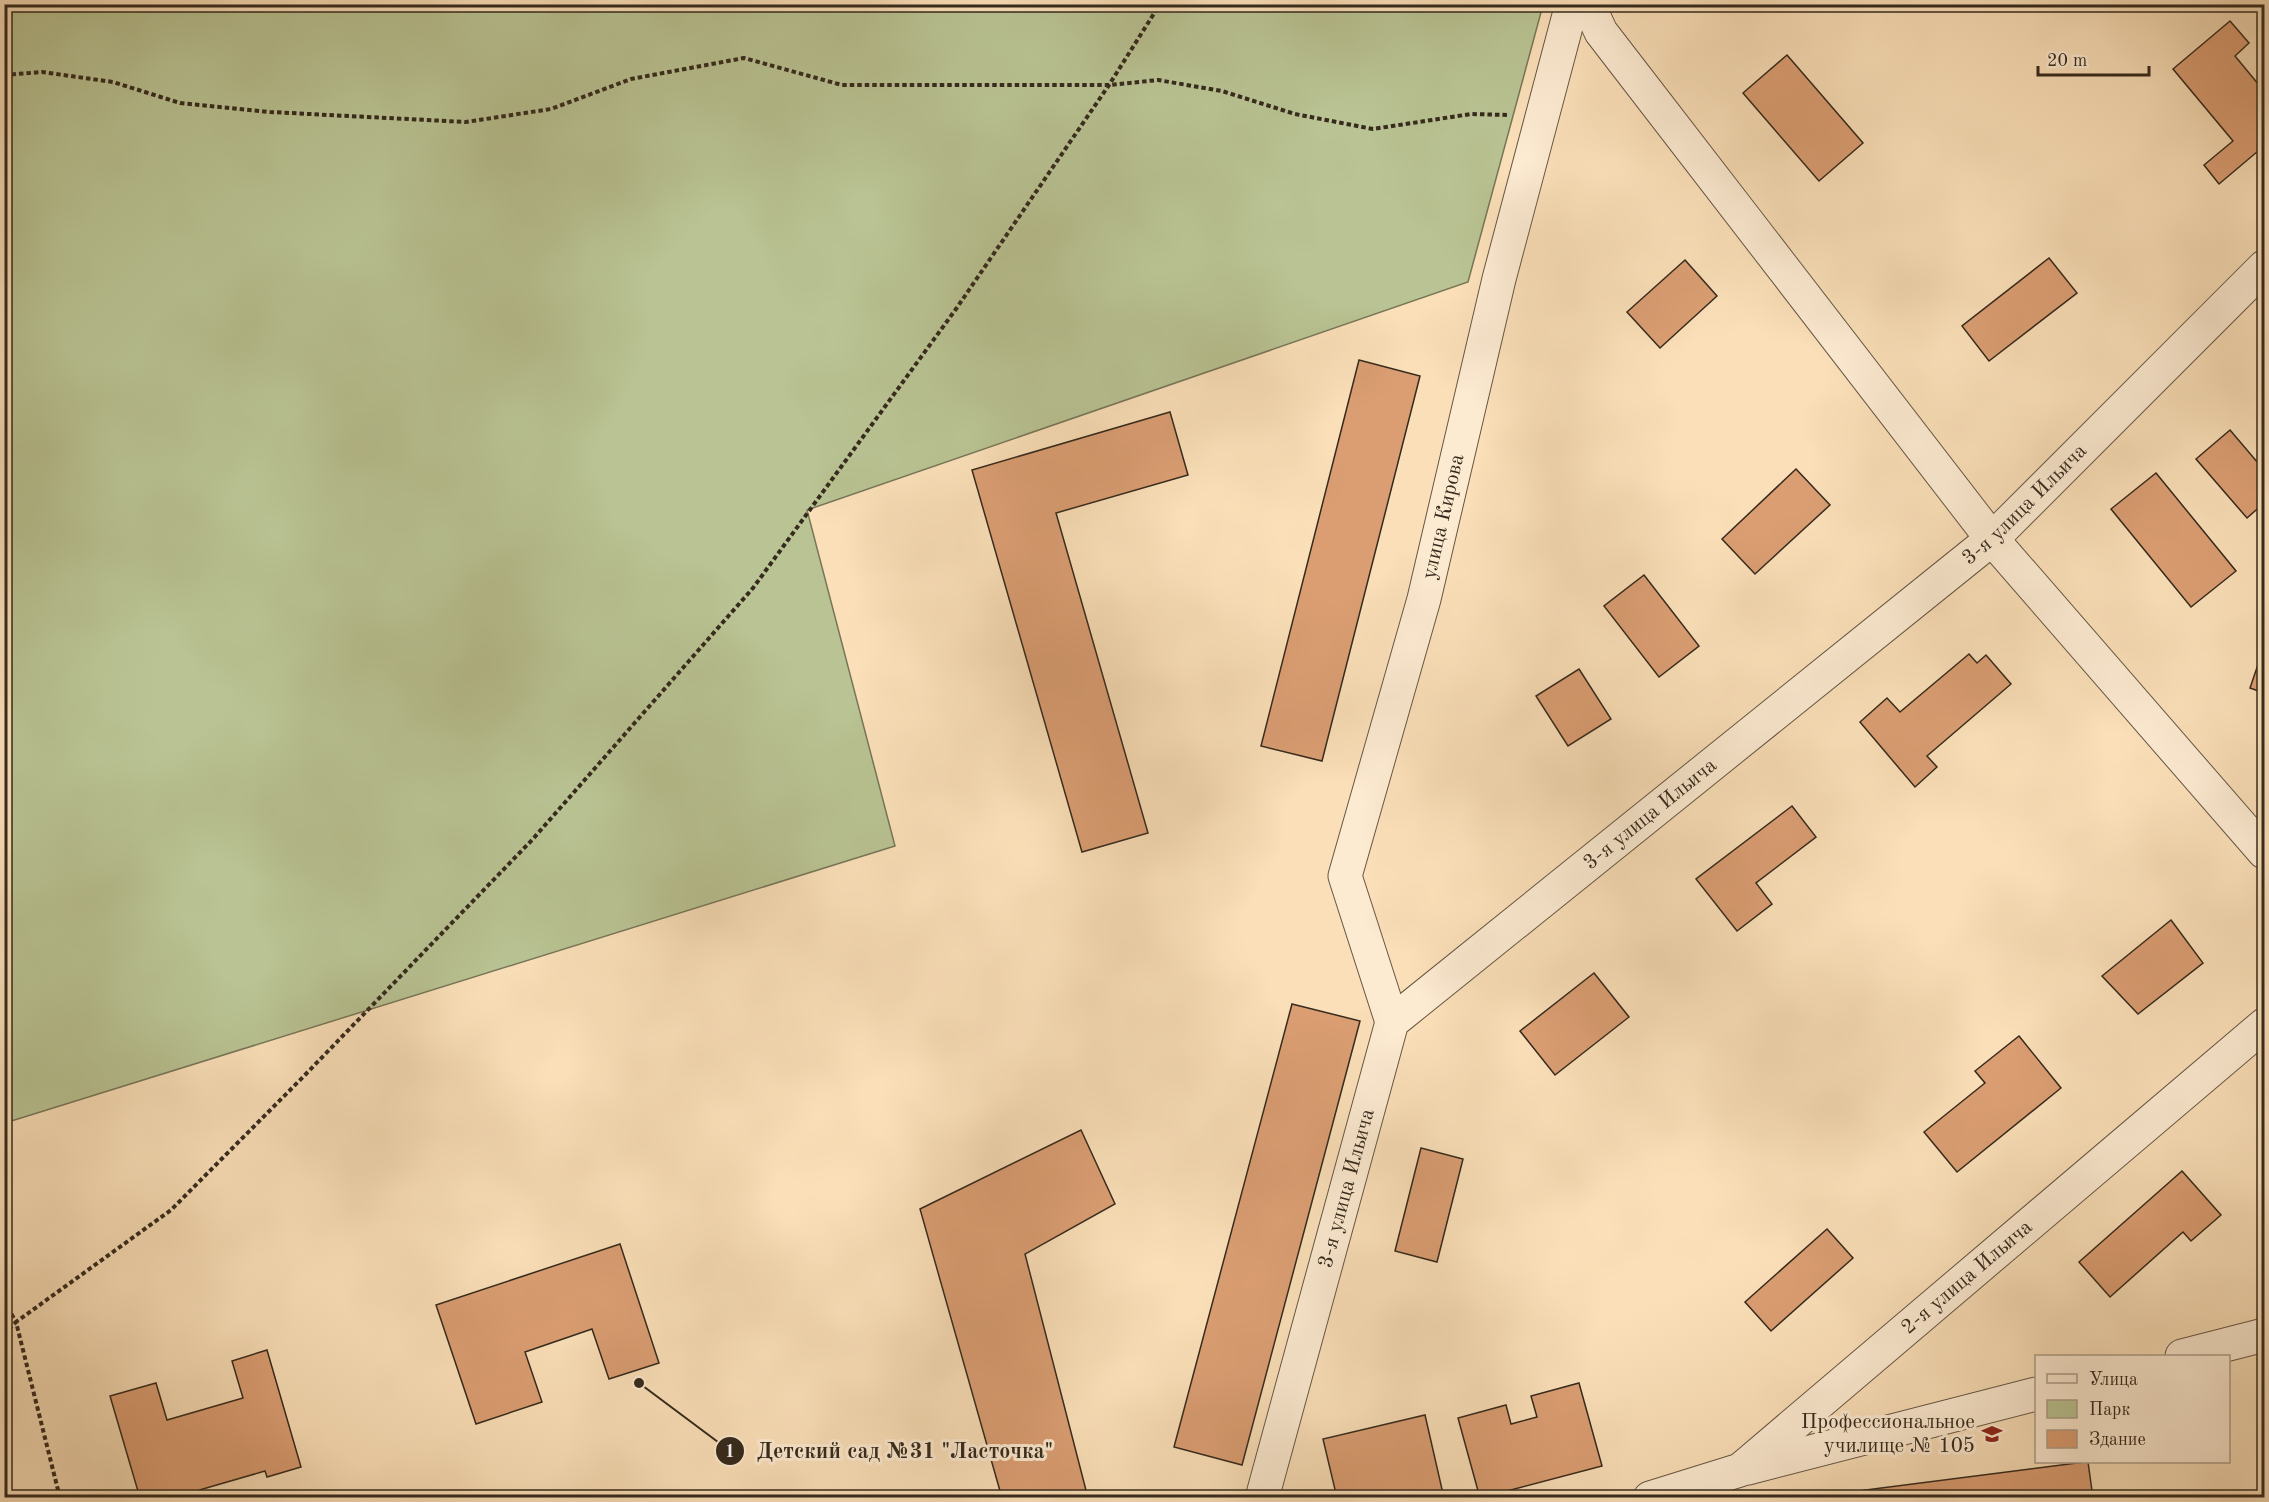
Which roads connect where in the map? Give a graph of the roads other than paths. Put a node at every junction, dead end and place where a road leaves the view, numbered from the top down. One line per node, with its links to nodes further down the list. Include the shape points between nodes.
1 (1572, 4): 6 (street, улица Кирова, via 1499,279 1424,598 1345,876)
2 (1588, 4): 4 (street, via 1601,32)
3 (2265, 267): 4 (street, 3-я улица Ильича)
4 (1992, 538): 5 (street); 6 (street, 3-я улица Ильича)
5 (2265, 852)
6 (1392, 1022): 12 (street, 3-я улица Ильича)
7 (2265, 1025): 11 (street, 2-я улица Ильича)
8 (2265, 1335): 9 (street)
9 (2186, 1355)
10 (2035, 1395): 11 (street)
11 (1740, 1470): 13 (street, 2-я улица Ильича)
12 (1262, 1497)
13 (1650, 1497)

